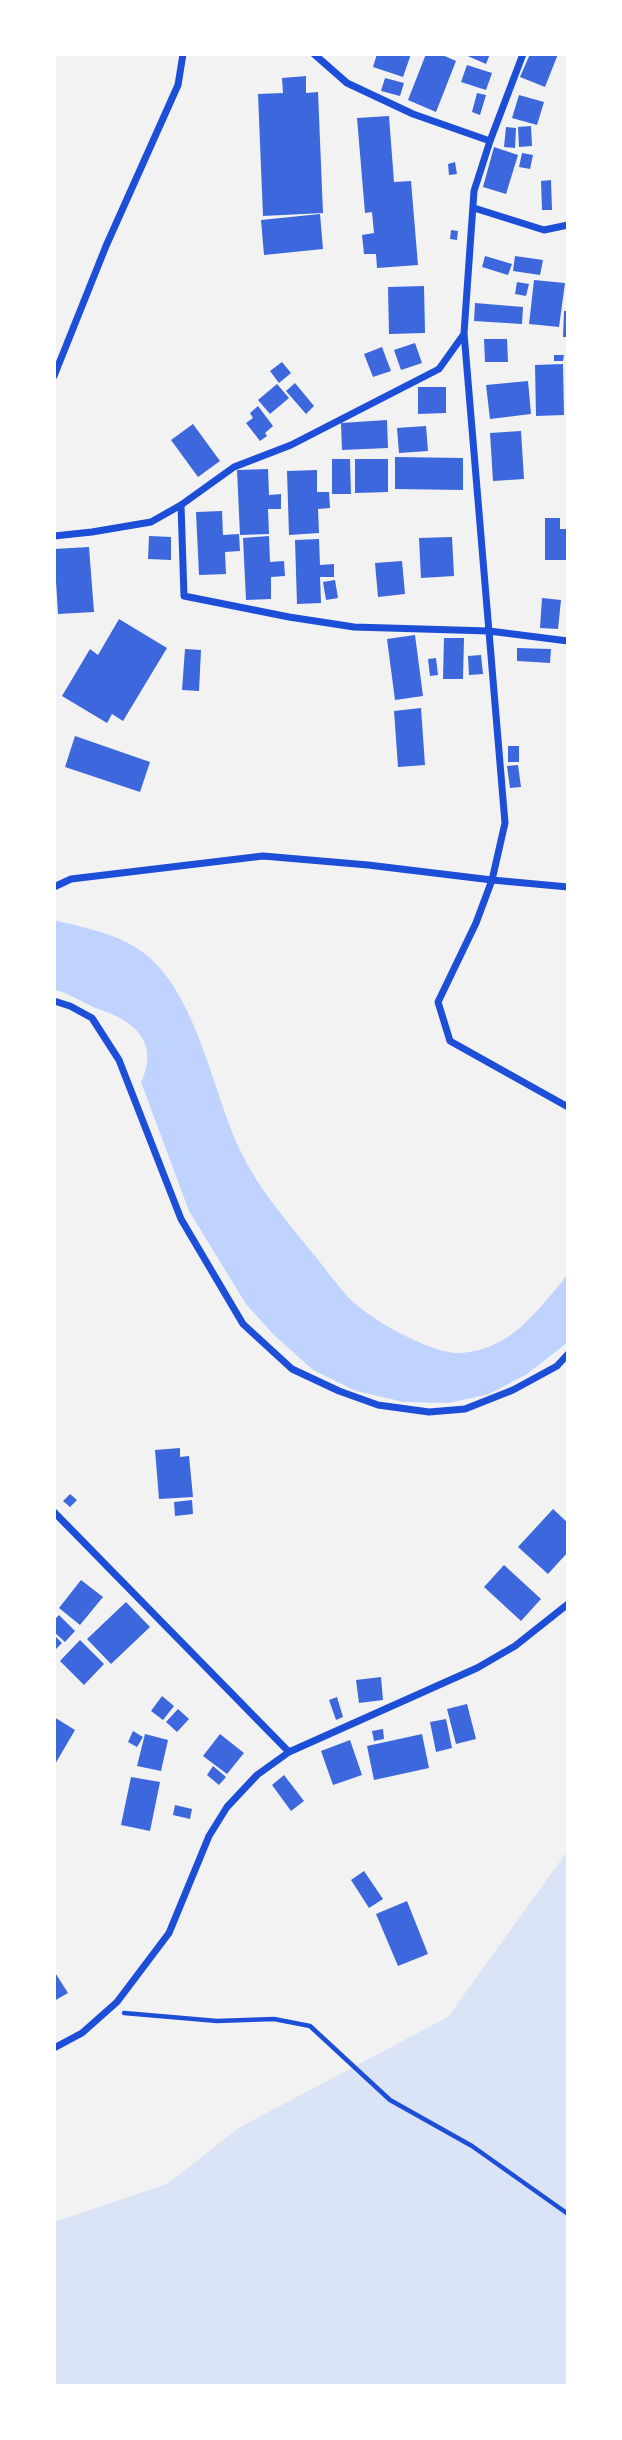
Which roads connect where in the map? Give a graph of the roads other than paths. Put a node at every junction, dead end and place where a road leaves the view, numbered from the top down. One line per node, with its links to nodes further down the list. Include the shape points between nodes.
1 (183, 54): 8 (street, via 178,86)
2 (314, 54): 4 (street, via 347,83 413,114)
3 (523, 54): 4 (street)
4 (490, 141): 5 (street, via 474,191)
5 (474, 208): 6 (street, via 544,230); 7 (street)
6 (568, 225)
7 (464, 333): 9 (street, via 439,369 291,444 234,467); 11 (street)
8 (54, 376)
9 (181, 505): 10 (street, via 151,522); 11 (street, via 184,596 354,627)
10 (54, 536)
11 (489, 631): 12 (street); 13 (street, via 505,823)
12 (568, 640)
13 (492, 880): 14 (street, via 263,856 71,879); 15 (street); 17 (street, via 438,1002 450,1041)
14 (54, 887)
15 (568, 887)
16 (54, 1001): 18 (street, via 92,1018 119,1060 181,1219 243,1324 292,1369 378,1405 429,1412 465,1409 513,1390 557,1366)
17 (568, 1107)
18 (568, 1354)
19 (54, 1513): 21 (street)
20 (568, 1604): 21 (street, via 515,1646 477,1668)
21 (289, 1752): 22 (street, via 257,1775 227,1807 209,1836 169,1933 117,2002 82,2034)
22 (54, 2048)

